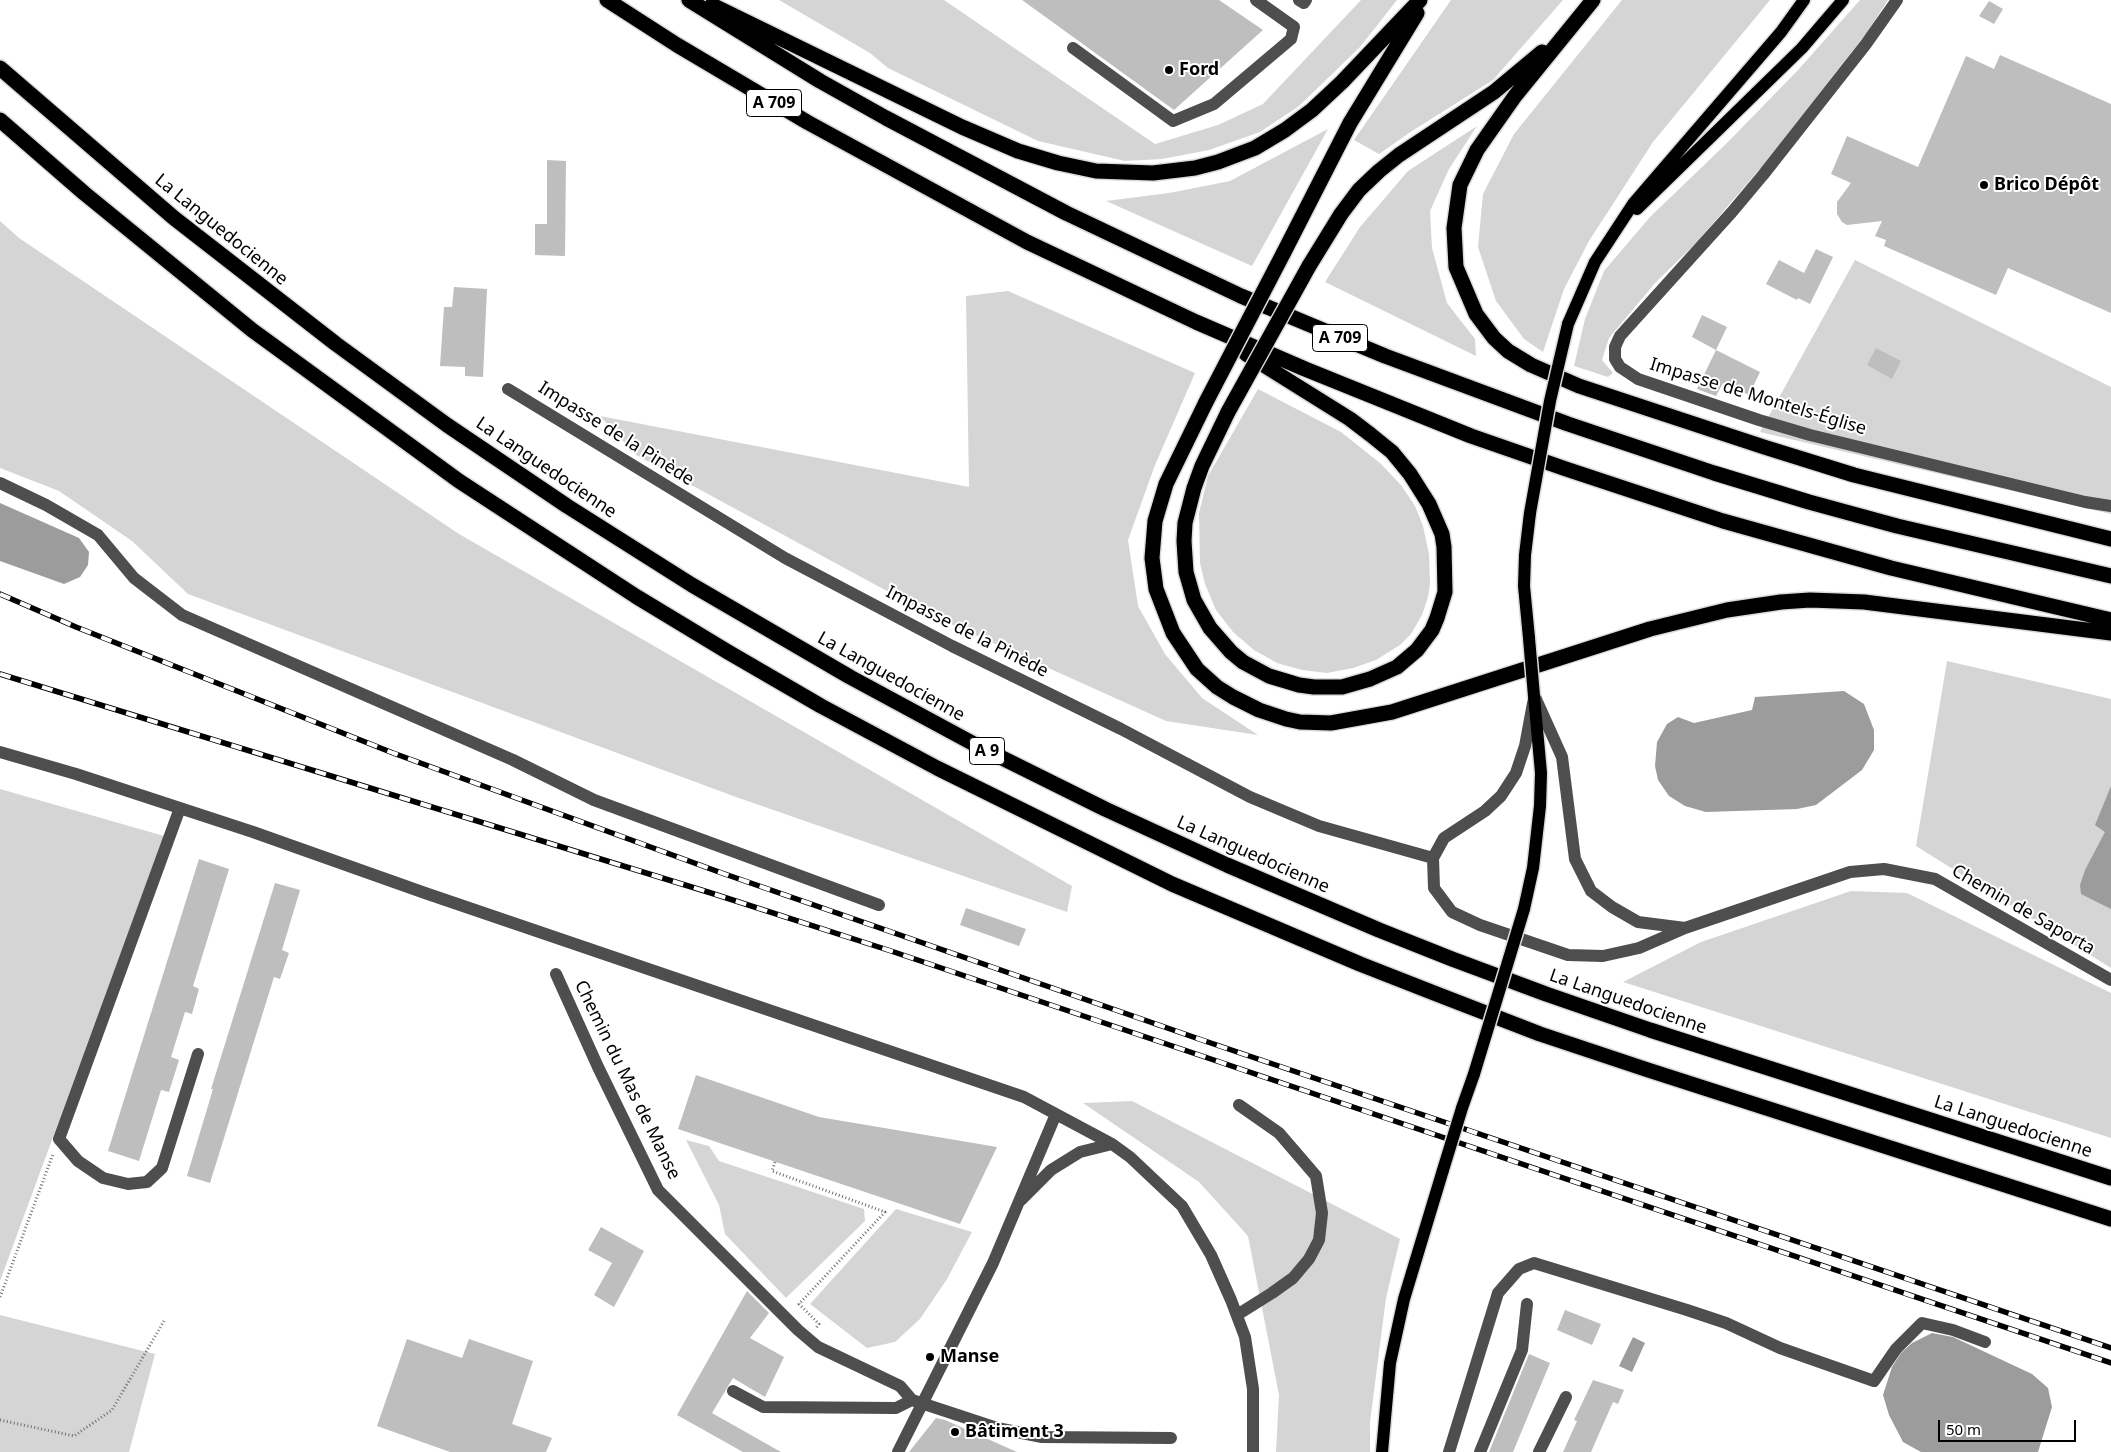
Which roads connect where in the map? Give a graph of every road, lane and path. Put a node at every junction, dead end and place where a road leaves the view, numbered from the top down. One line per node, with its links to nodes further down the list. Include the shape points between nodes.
1 (607, 0): 18 (highway, A 709, via 871,159 1027,242)
2 (689, 0): 23 (highway, A 709, via 886,118 1066,213 1241,296 1385,356 1568,424 1752,485 1897,526)
3 (702, 0): 7 (highway, via 901,98 1018,151 1096,171 1153,174 1218,162 1255,148 1285,130 1342,82)
4 (1256, 0): 14 (street, via 1294,27 1291,39 1214,104 1172,121)
5 (1299, 0): 6 (street, via 1304,3)
6 (1306, 0)
7 (1420, 0)
8 (1425, 0): 25 (highway, bridge, via 1350,123 1166,484 1155,521 1152,553 1156,589 1173,633 1197,669 1217,687 1259,710 1300,722 1331,723 1392,712 1650,629 1726,610 1772,603 1810,600 1864,602)
9 (1593, 0): 13 (highway)
10 (1804, 0): 17 (main road, via 1781,32 1652,180)
11 (1843, 0): 17 (main road, via 1802,48)
12 (1897, 0): 21 (street, Impasse de Montels-Église, via 1763,175 1620,336 1615,347 1615,359 1620,367 1638,379 1759,420)
13 (1570, 28): 18 (highway, bridge, via 1494,92 1399,155 1359,190 1309,266 1228,412 1199,473 1188,506 1184,541 1186,572 1194,600 1210,628 1243,662 1269,676 1314,687 1342,687 1397,667 1417,650 1432,630 1445,592 1442,534 1421,488 1392,452 1350,419); 22 (highway, via 1515,96 1477,150 1460,185 1454,228 1456,266 1476,314 1494,338 1531,365 1579,386 1746,442 1854,475)
14 (1073, 48)
15 (0, 68): 40 (highway, La Languedocienne / A 9, via 181,224 447,425 692,585 850,678 958,736 1104,809 1235,869 1443,955 1650,1030)
16 (0, 120): 42 (highway, A 9, via 134,235 252,330 459,481 621,587 728,652 937,768 1172,884 1443,997 1645,1069)
17 (1618, 228): 26 (main road, bridge, via 1595,262 1568,324 1550,401 1525,555 1524,586)
18 (1196, 322): 24 (highway, A 709, via 1462,432 1648,497 1891,568)
19 (508, 389): 29 (street, Impasse de la Pinède, via 785,558 952,646 1250,797 1319,826)
20 (0, 483): 30 (street, via 98,535 134,578 182,615 514,760 594,800)
21 (2111, 506)
22 (2111, 540)
23 (2111, 576)
24 (2111, 620)
25 (2111, 633)
26 (1534, 696): 29 (street, via 1525,746 1516,773 1501,796 1485,811 1444,838); 31 (street, via 1562,757 1576,859 1592,890 1612,907 1638,922); 56 (main road, bridge, via 1540,806 1533,868 1524,909 1404,1299 1390,1364)
27 (0, 752): 28 (street)
28 (180, 808): 36 (street, via 1024,1097); 37 (street)
29 (1433, 858): 31 (street, Chemin de Saporta, via 1434,888 1452,912 1568,956 1603,956 1630,950)
30 (879, 905)
31 (1685, 928): 33 (street, Chemin de Saporta, via 1850,872 1884,869 1935,879)
32 (556, 974): 47 (street, Chemin du Mas de Manse, via 658,1190)
33 (2111, 980)
34 (198, 1054): 37 (street, via 162,1168 147,1182 128,1184 103,1178 78,1161)
35 (1239, 1105): 45 (street, via 1279,1133 1316,1176 1322,1212 1319,1240 1309,1259 1293,1278)
36 (1056, 1114): 38 (street); 41 (street)
37 (59, 1139): 43 (path)
38 (1112, 1144): 41 (street, via 1080,1152 1058,1165); 45 (street, via 1182,1206 1211,1255)
39 (776, 1162): 47 (path, via 772,1171 885,1212 798,1304 819,1324)
40 (2111, 1178)
41 (1019, 1202): 51 (street, via 993,1263)
42 (2111, 1219)
43 (0, 1297)
44 (1527, 1304): 58 (street, via 1522,1350)
45 (1237, 1315): 55 (street, via 1245,1337 1253,1389)
46 (164, 1321): 52 (path, via 112,1410 74,1436)
47 (809, 1339): 51 (street, Chemin du Mas de Manse, via 818,1347 900,1386)
48 (1984, 1342): 57 (street, via 1922,1323 1896,1349 1874,1381 1780,1348 1695,1312 1534,1263 1519,1269 1498,1293)
49 (733, 1392): 51 (street, via 763,1407 896,1408)
50 (1566, 1397): 59 (street)
51 (917, 1402): 53 (street, via 997,1428 1042,1437); 54 (street)
52 (0, 1420)
53 (1171, 1438)
54 (898, 1452)
55 (1253, 1452)
56 (1382, 1452)
57 (1449, 1452)
58 (1480, 1452)
59 (1539, 1452)

